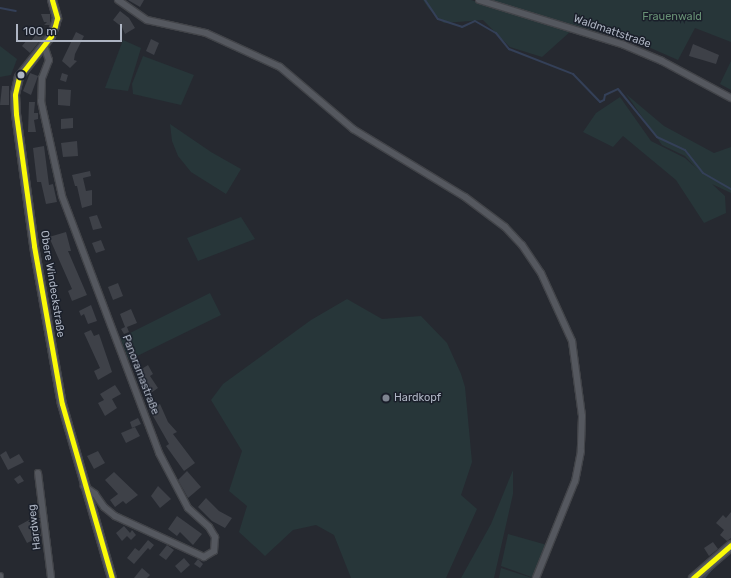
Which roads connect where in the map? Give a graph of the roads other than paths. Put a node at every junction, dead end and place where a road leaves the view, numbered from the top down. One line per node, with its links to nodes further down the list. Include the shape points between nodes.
1 (52, 0): 4 (street, Obere Windeckstraße, via 57,18)
2 (118, 0): 12 (street, via 148,20 206,33 280,67 353,129 465,197 505,227 522,245 541,273 572,341 582,416 581,451 576,481)
3 (479, 0): 5 (street, Waldmattstraße, via 624,45 662,61)
4 (44, 45): 7 (street, Obere Windeckstraße, via 19,77 15,95 16,114 47,326 62,404); 7 (street, Panoramastraße, via 49,60 42,78 41,100 62,196 159,453 188,508 209,527 214,537 214,551 204,557 115,516)
5 (731, 98)
6 (38, 473): 10 (street, Hardweg)
7 (84, 486): 11 (street, Obere Windeckstraße)
8 (731, 545): 9 (main road)
9 (696, 575)
10 (51, 578)
11 (112, 578)
12 (536, 578)

